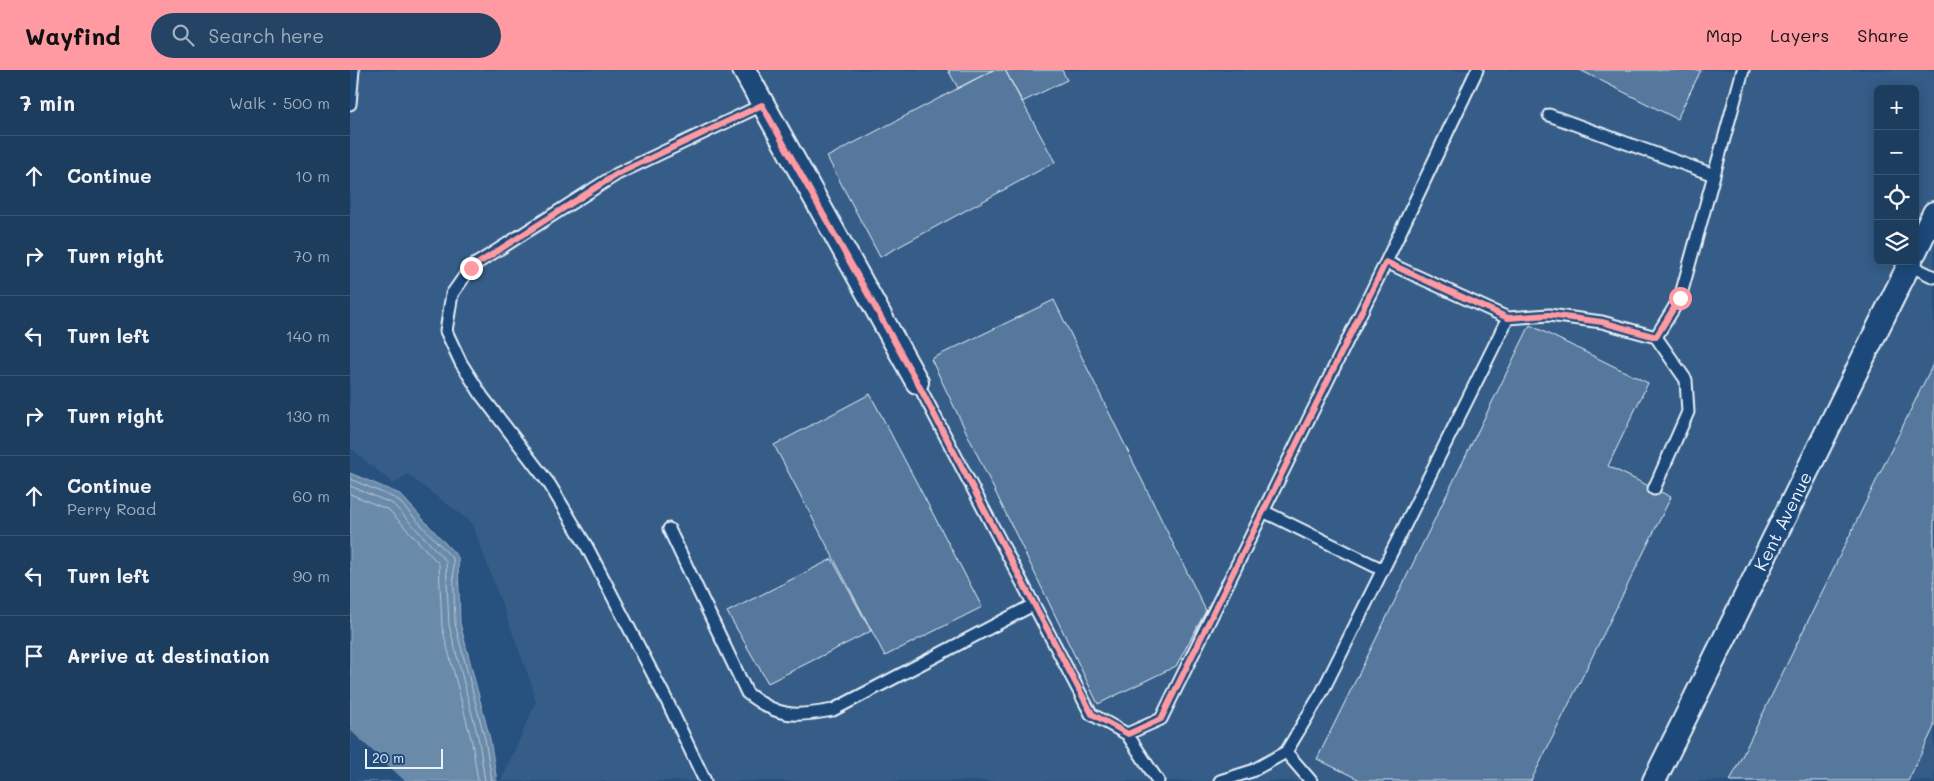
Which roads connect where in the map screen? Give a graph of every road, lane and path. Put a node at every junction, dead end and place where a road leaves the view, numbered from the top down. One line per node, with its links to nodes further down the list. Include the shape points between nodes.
1 (352, 70): 5 (lane)
2 (744, 70): 6 (street)
3 (1477, 70): 11 (lane)
4 (1743, 70): 8 (lane)
5 (350, 104)
6 (762, 105): 17 (street); 25 (lane, via 617,174 471,268 452,294 446,331 482,396 550,485 587,547 663,692)
7 (1550, 116): 8 (lane)
8 (1714, 175): 16 (lane, via 1680,298)
9 (1934, 213): 10 (street, Kent Avenue)
10 (1919, 244)
11 (1386, 262): 15 (lane); 19 (lane)
12 (1909, 265): 29 (street, Kent Avenue)
13 (1919, 265): 14 (lane)
14 (1934, 277)
15 (1508, 318): 16 (lane, via 1549,315 1602,322); 21 (lane)
16 (1656, 337): 18 (lane, via 1686,380 1688,412)
17 (917, 382): 22 (lane)
18 (1654, 489)
19 (1263, 511): 21 (lane); 23 (lane, via 1161,719)
20 (669, 529): 22 (lane, via 747,694 775,712 804,716 833,710)
21 (1383, 570): 24 (lane, via 1322,692)
22 (1033, 605): 23 (lane, via 1092,714)
23 (1128, 734): 26 (lane)
24 (1286, 752): 27 (lane, via 1252,771); 28 (lane)
25 (705, 781)
26 (1158, 781)
27 (1220, 781)
28 (1311, 781)
29 (1654, 781)

